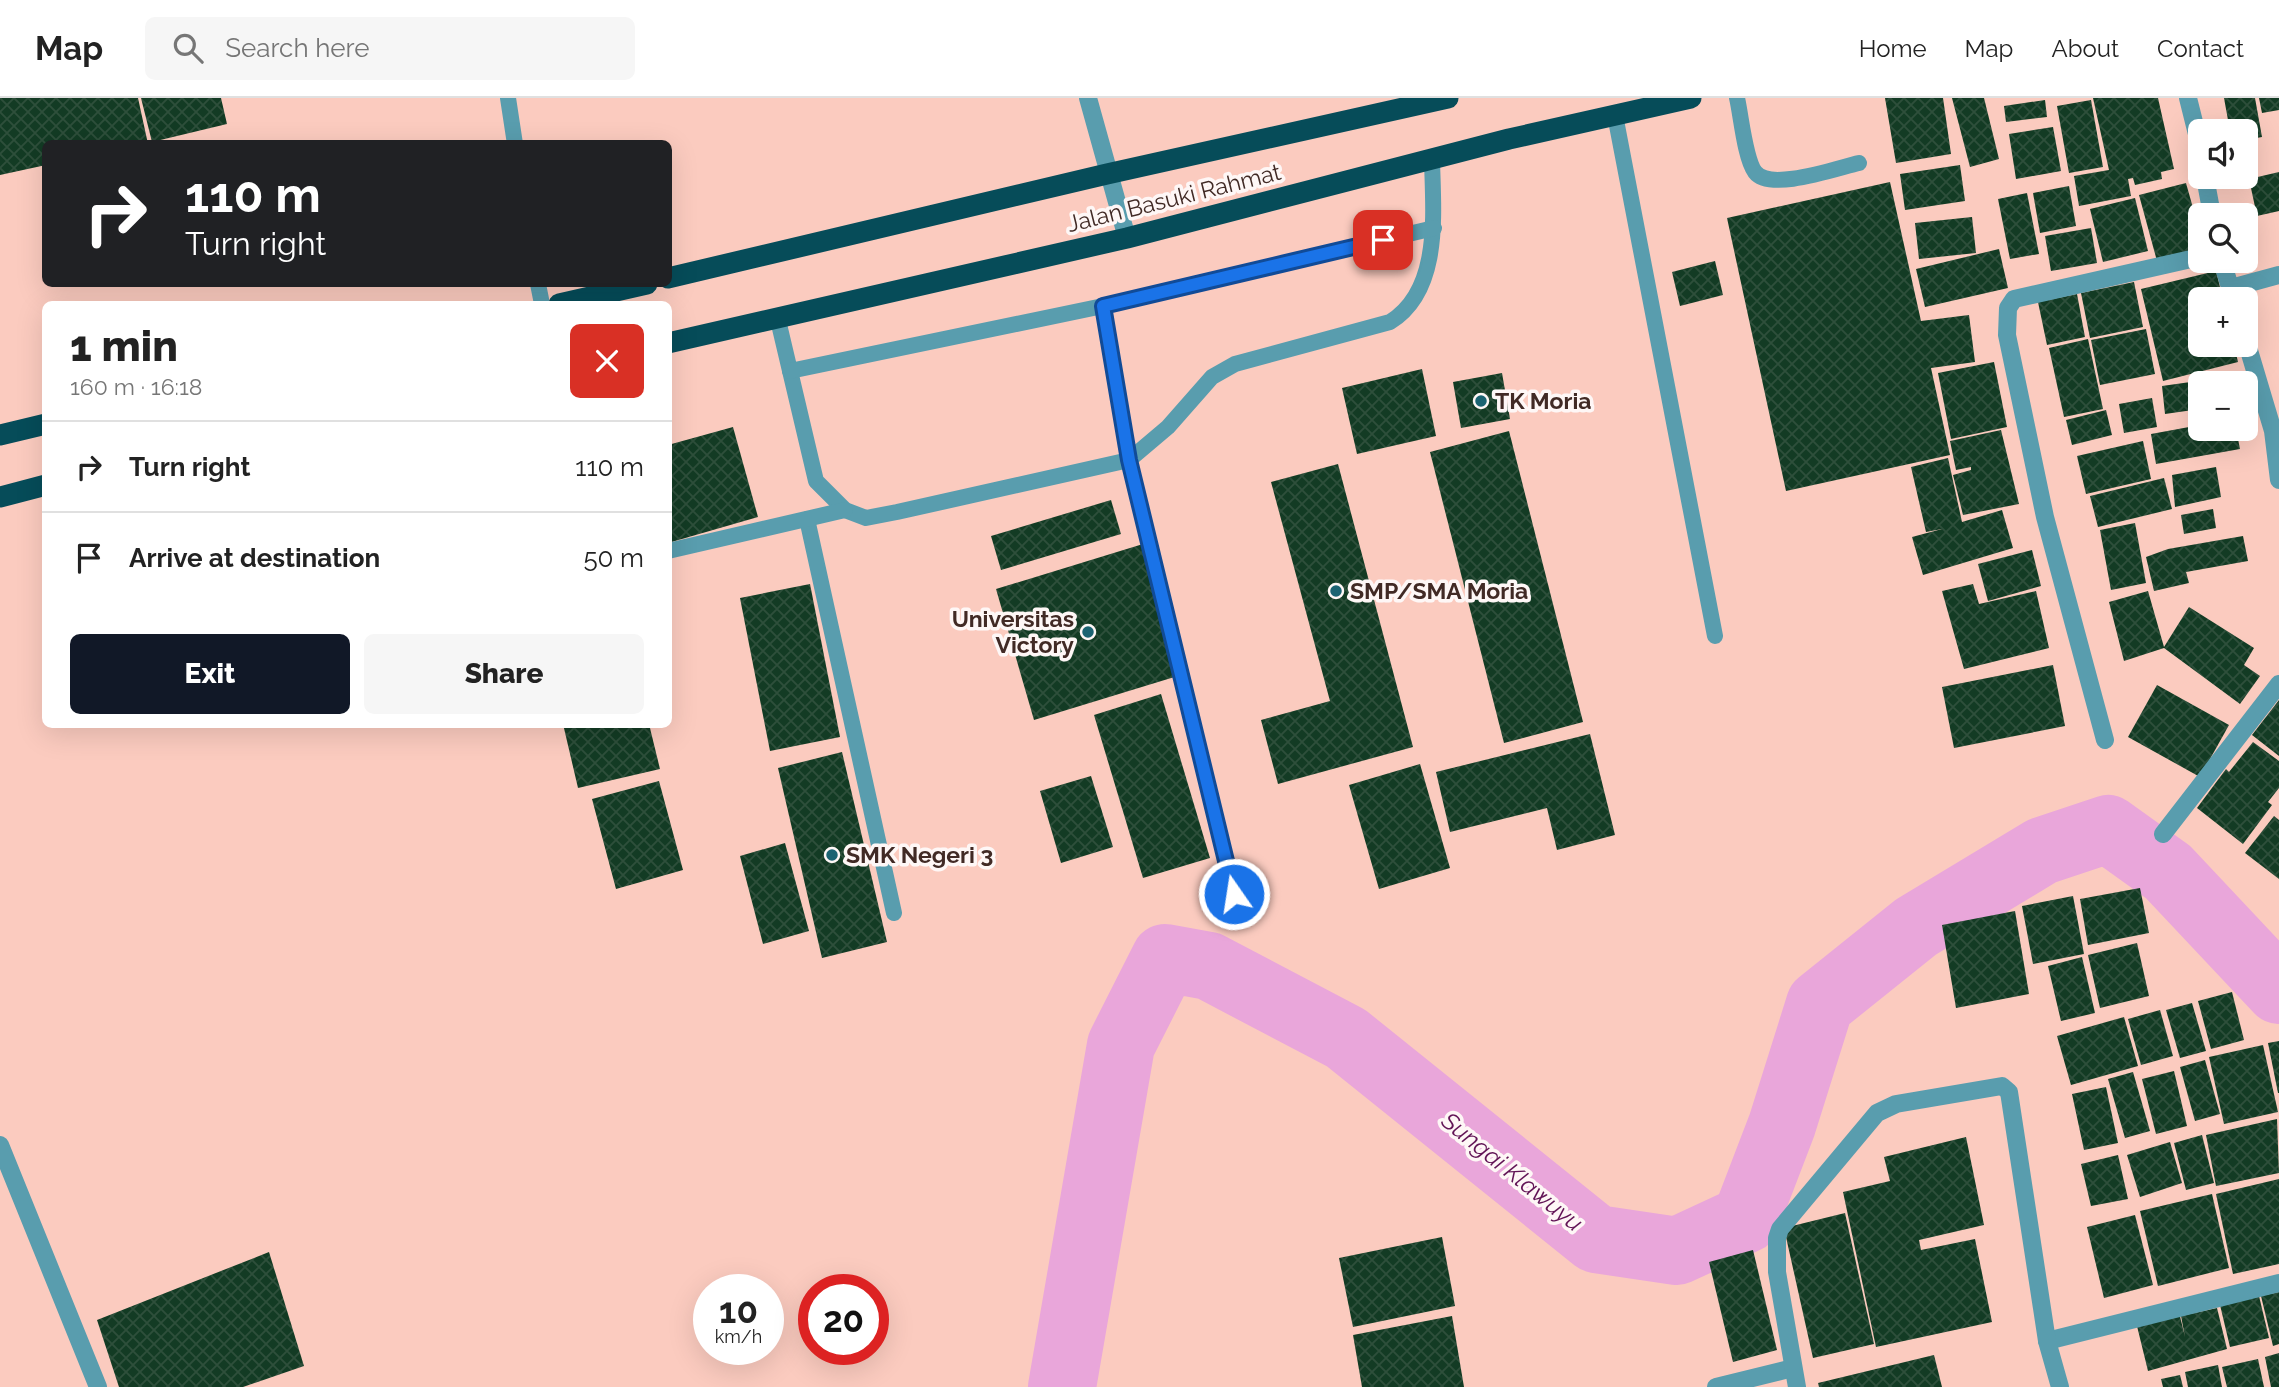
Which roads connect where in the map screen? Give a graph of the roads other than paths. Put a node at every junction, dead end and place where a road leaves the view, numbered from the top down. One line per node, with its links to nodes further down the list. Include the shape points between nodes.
1 (508, 98): 9 (lane)
2 (1088, 98): 12 (street)
3 (1448, 98): 12 (highway, Jalan Basuki Rahmat)
4 (1691, 98): 7 (highway, Jalan Basuki Rahmat)
5 (1737, 98): 11 (lane, via 1750,162 1759,176 1776,182)
6 (2188, 98): 8 (street)
7 (1615, 115): 10 (highway, Jalan Basuki Rahmat); 35 (lane)
8 (2193, 119)
9 (514, 140)
10 (1432, 159): 13 (lane); 14 (highway, Jalan Basuki Rahmat)
11 (1859, 163)
12 (1107, 174): 14 (street); 17 (highway, Jalan Basuki Rahmat)
13 (1434, 228): 21 (lane); 28 (lane, via 1421,282 1401,315 1390,322 1235,364 1212,377 1168,428)
14 (1127, 238): 22 (highway, Jalan Basuki Rahmat)
15 (2188, 260): 37 (street, via 2014,299 2008,308 2007,335 2045,517)
16 (2279, 275): 19 (street)
17 (672, 277)
18 (634, 287): 20 (highway)
19 (2249, 287)
20 (572, 301)
21 (1103, 306): 25 (lane); 28 (lane)
22 (778, 320): 23 (highway, Jalan Basuki Rahmat); 25 (lane)
23 (672, 342)
24 (2251, 357): 29 (street, via 2273,431)
25 (790, 370): 32 (lane, via 816,481)
26 (42, 425): 27 (highway)
27 (0, 435)
28 (1129, 460): 32 (lane, via 897,512 866,517); 39 (lane)
29 (2279, 480)
30 (42, 486): 31 (highway)
31 (0, 497)
32 (845, 510): 33 (lane)
33 (807, 519): 34 (lane); 40 (lane)
34 (672, 550)
35 (1715, 636)
36 (2279, 684): 38 (street)
37 (2105, 740)
38 (2164, 834)
39 (1234, 894)
40 (894, 913)
41 (0, 1144): 45 (street)
42 (2279, 1283): 43 (street)
43 (2047, 1341): 44 (street, via 2009,1092 2002,1086 1896,1104 1877,1113 1780,1229 1775,1259); 48 (street)
44 (1793, 1368): 46 (street); 47 (street)
45 (97, 1387)
46 (1716, 1387)
47 (1797, 1387)
48 (2060, 1387)

